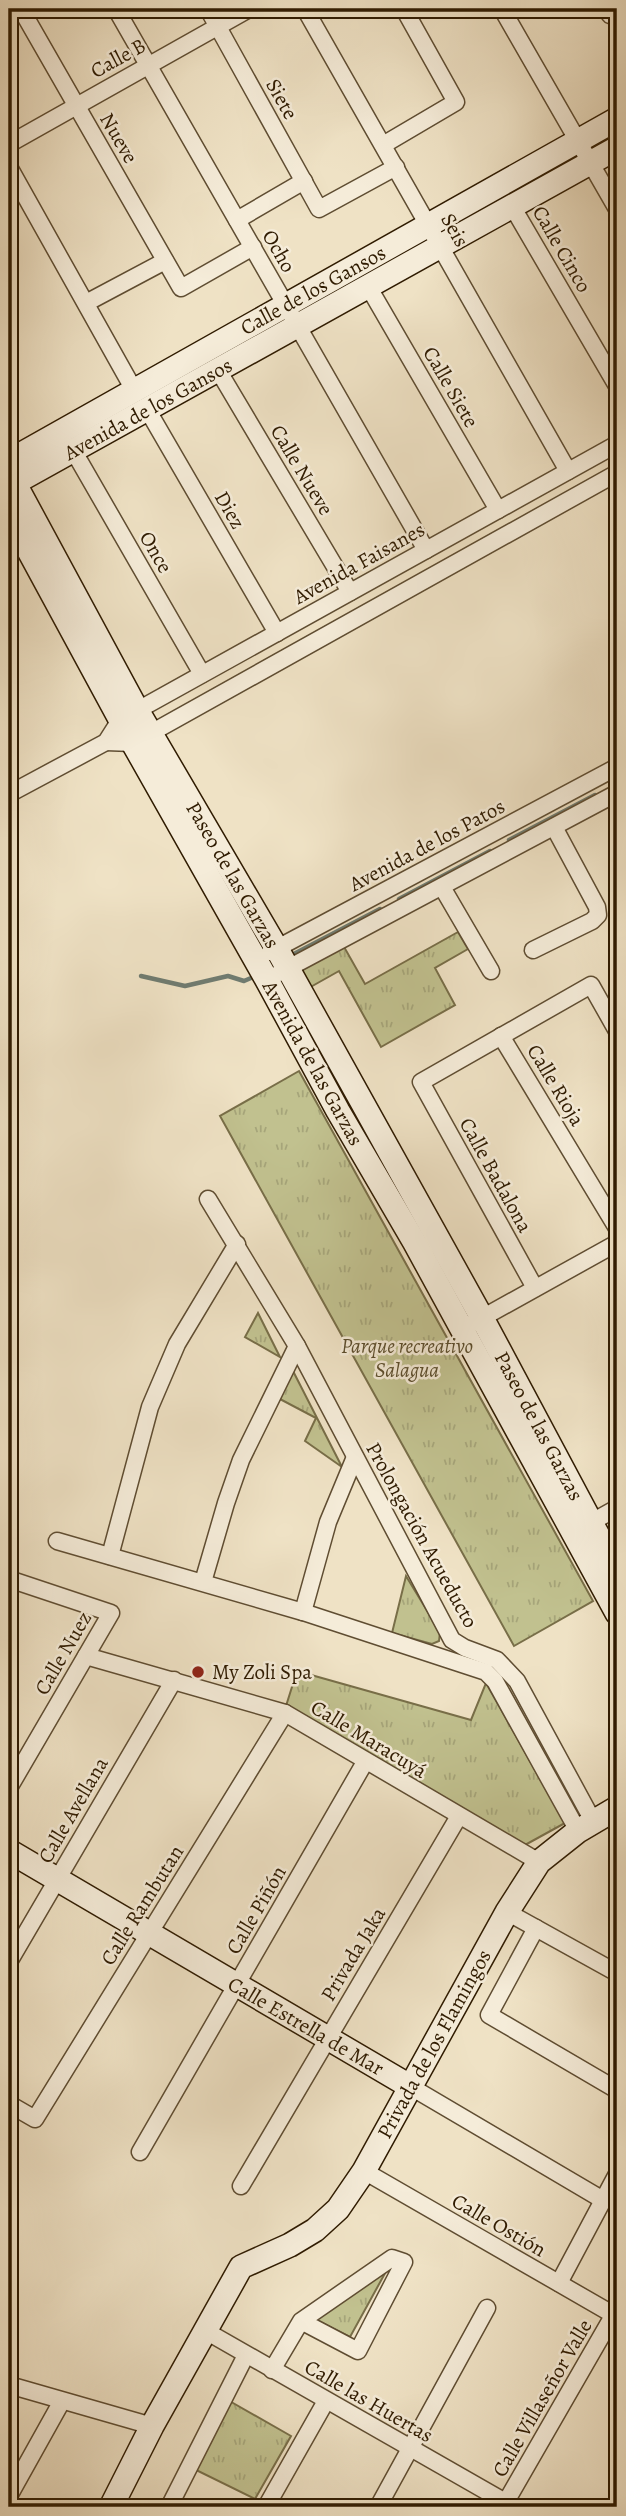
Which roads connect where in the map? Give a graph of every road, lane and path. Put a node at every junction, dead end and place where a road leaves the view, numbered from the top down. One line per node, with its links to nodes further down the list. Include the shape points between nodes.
1 (21, 9): 10 (street, Nueve)
2 (116, 9): 9 (street, Ocho)
3 (208, 9): 8 (street, Siete)
4 (249, 9): 8 (street, Calle B)
5 (305, 9): 14 (street, Seis)
6 (404, 9): 14 (street, via 456,102)
7 (502, 9): 12 (street)
8 (218, 26): 9 (street, Calle B); 19 (street, Siete)
9 (149, 65): 10 (street, Calle B); 22 (street, Ocho)
10 (76, 106): 13 (street, Calle B); 26 (street, Nueve)
11 (617, 119): 12 (street, Calle de los Gansos)
12 (578, 141): 16 (street); 23 (street, Calle de los Gansos)
13 (9, 144)
14 (383, 145): 18 (street, Seis)
15 (617, 148): 16 (street, Avenida de los Gansos)
16 (590, 162): 20 (street, Avenida de los Gansos); 21 (street)
17 (9, 167): 28 (street, Diez)
18 (396, 167): 19 (street, Siete, via 319,209); 23 (street, Seis)
19 (304, 181): 22 (street)
20 (512, 206): 24 (street, Avenida de los Gansos); 32 (street, Calle Cinco)
21 (617, 209)
22 (237, 220): 25 (street, Ocho)
23 (429, 225): 24 (street, Seis); 29 (street, Calle de los Gansos)
24 (440, 246): 27 (street, Avenida de los Gansos); 37 (street, Seis)
25 (253, 247): 26 (street, Nueve, via 181,288); 29 (street, Ocho)
26 (165, 261): 28 (street)
27 (368, 286): 30 (street, Avenida de los Gansos); 40 (street, Calle Siete)
28 (86, 303): 33 (street, Diez)
29 (286, 305): 30 (street, Ocho); 33 (street, Calle de los Gansos)
30 (298, 326): 31 (street, Avenida de los Gansos); 42 (street, Ocho)
31 (218, 369): 33 (street, Avenida de los Gansos); 43 (street, Calle Nueve)
32 (617, 386)
33 (141, 400): 35 (street, Avenida de los Gansos); 36 (street, Calle de los Gansos); 44 (street, Diez)
34 (617, 444): 37 (street, Avenida Faisanes)
35 (73, 450): 39 (street, Avenida de los Gansos); 45 (street, Once)
36 (9, 461)
37 (568, 471): 40 (street, Avenida Faisanes)
38 (617, 473): 47 (street)
39 (11, 481): 46 (street)
40 (498, 510): 42 (street, Avenida Faisanes)
41 (9, 514): 46 (street, Avenida de las Garzas)
42 (426, 550): 43 (street, Avenida Faisanes)
43 (350, 592): 44 (street, Avenida Faisanes)
44 (277, 633): 45 (street, Avenida Faisanes)
45 (202, 674): 46 (street, Avenida Faisanes)
46 (129, 715): 47 (street, Avenida de las Garzas); 48 (street)
47 (142, 738): 48 (street); 56 (street, Avenida de las Garzas)
48 (106, 742): 51 (street)
49 (617, 767): 50 (street, Avenida de los Patos)
50 (600, 777): 52 (street); 56 (street, Avenida de los Patos)
51 (9, 794)
52 (615, 801): 53 (street, Avenida de los Patos)
53 (554, 827): 54 (street, Avenida de los Patos); 55 (street, via 598,915)
54 (442, 887): 56 (street, Avenida de los Patos); 57 (street)
55 (533, 950)
56 (272, 964): 65 (street, Avenida de las Garzas, via 338,1111 415,1242)
57 (491, 971)
58 (617, 1031): 59 (street, via 591,985)
59 (501, 1036): 61 (street, Calle Rioja); 64 (street, Calle Badalona, via 421,1082)
60 (208, 1199): 63 (street, Prolongación Acueducto)
61 (617, 1228)
62 (617, 1243): 64 (street)
63 (237, 1244): 66 (street, Prolongación Acueducto); 71 (street, via 177,1344 150,1407)
64 (534, 1288): 65 (street)
65 (472, 1324): 69 (street, Paseo de las Garzas); 76 (street, Avenida de las Garzas)
66 (297, 1346): 67 (street, Prolongación Acueducto); 74 (street, via 242,1460)
67 (355, 1457): 75 (street, via 328,1522); 78 (street, Prolongación Acueducto, via 452,1640)
68 (617, 1508): 69 (street)
69 (590, 1523): 72 (street, Paseo de las Garzas)
70 (57, 1541): 71 (street, Prolongación Acueducto)
71 (110, 1556): 74 (street, Prolongación Acueducto)
72 (617, 1572)
73 (9, 1579): 77 (street, Calle Nuez, via 111,1613)
74 (203, 1582): 75 (street, Prolongación Acueducto)
75 (303, 1612): 78 (street, Prolongación Acueducto)
76 (617, 1613)
77 (86, 1656): 79 (street, Calle Maracuyá); 84 (street, Calle Nuez)
78 (476, 1660): 80 (street, Prolongación Acueducto, via 497,1660 517,1681); 82 (street, Prolongación Acueducto, via 495,1681)
79 (174, 1680): 81 (street, Calle Maracuyá); 90 (street, Calle Avellana)
80 (531, 1708): 82 (street); 87 (street, Prolongación Acueducto)
81 (285, 1713): 83 (street, Calle Maracuyá); 93 (street, Calle Rambutan)
82 (515, 1717): 87 (street, Prolongación Acueducto)
83 (365, 1762): 86 (street, Calle Maracuyá); 96 (street, Calle Piñón)
84 (9, 1788)
85 (617, 1808): 87 (street, Privada de los Flamingos)
86 (459, 1816): 89 (street, Calle Maracuyá); 97 (street, Privada Jaka)
87 (585, 1826): 89 (street, Privada de los Flamingos)
88 (9, 1851): 90 (street, Calle Estrella de Mar)
89 (539, 1862): 91 (street, Privada de los Flamingos)
90 (57, 1879): 93 (street, Calle Estrella de Mar); 94 (street, Calle Avellana)
91 (507, 1912): 92 (street); 98 (street, Privada de los Flamingos)
92 (536, 1928): 95 (street); 99 (street, via 489,2015)
93 (149, 1934): 96 (street, Calle Estrella de Mar); 100 (street, Calle Rambutan, via 35,2119)
94 (9, 1962)
95 (617, 1973)
96 (237, 1985): 97 (street, Calle Estrella de Mar); 101 (street, Calle Piñón)
97 (328, 2039): 98 (street, Calle Estrella de Mar); 104 (street, Privada Jaka)
98 (411, 2087): 102 (street, Privada de los Flamingos); 105 (street, Calle Estrella de Mar)
99 (617, 2090)
100 (9, 2104)
101 (140, 2152)
102 (364, 2171): 106 (street, Calle Ostión); 110 (street, Privada de los Flamingos, via 338,2209 315,2230 241,2267)
103 (617, 2174): 105 (street)
104 (241, 2186)
105 (603, 2200): 106 (street)
106 (559, 2283): 108 (street, Calle Ostión)
107 (487, 2308): 117 (street)
108 (615, 2312): 119 (street, Calle Villaseñor Valle)
109 (301, 2321): 109 (street, via 358,2351 404,2262 392,2258); 112 (street)
110 (204, 2330): 111 (street, Calle las Huertas); 116 (street)
111 (246, 2355): 112 (street, Calle las Huertas); 121 (street)
112 (272, 2370): 115 (street, Calle las Huertas)
113 (9, 2385): 114 (street)
114 (62, 2401): 116 (street); 118 (street)
115 (326, 2401): 117 (street, Calle las Huertas); 122 (street)
116 (152, 2426): 120 (street)
117 (410, 2449): 119 (street, Calle las Huertas); 123 (street)
118 (9, 2496)
119 (508, 2506)
120 (111, 2507)
121 (169, 2507)
122 (267, 2507)
123 (378, 2507)

